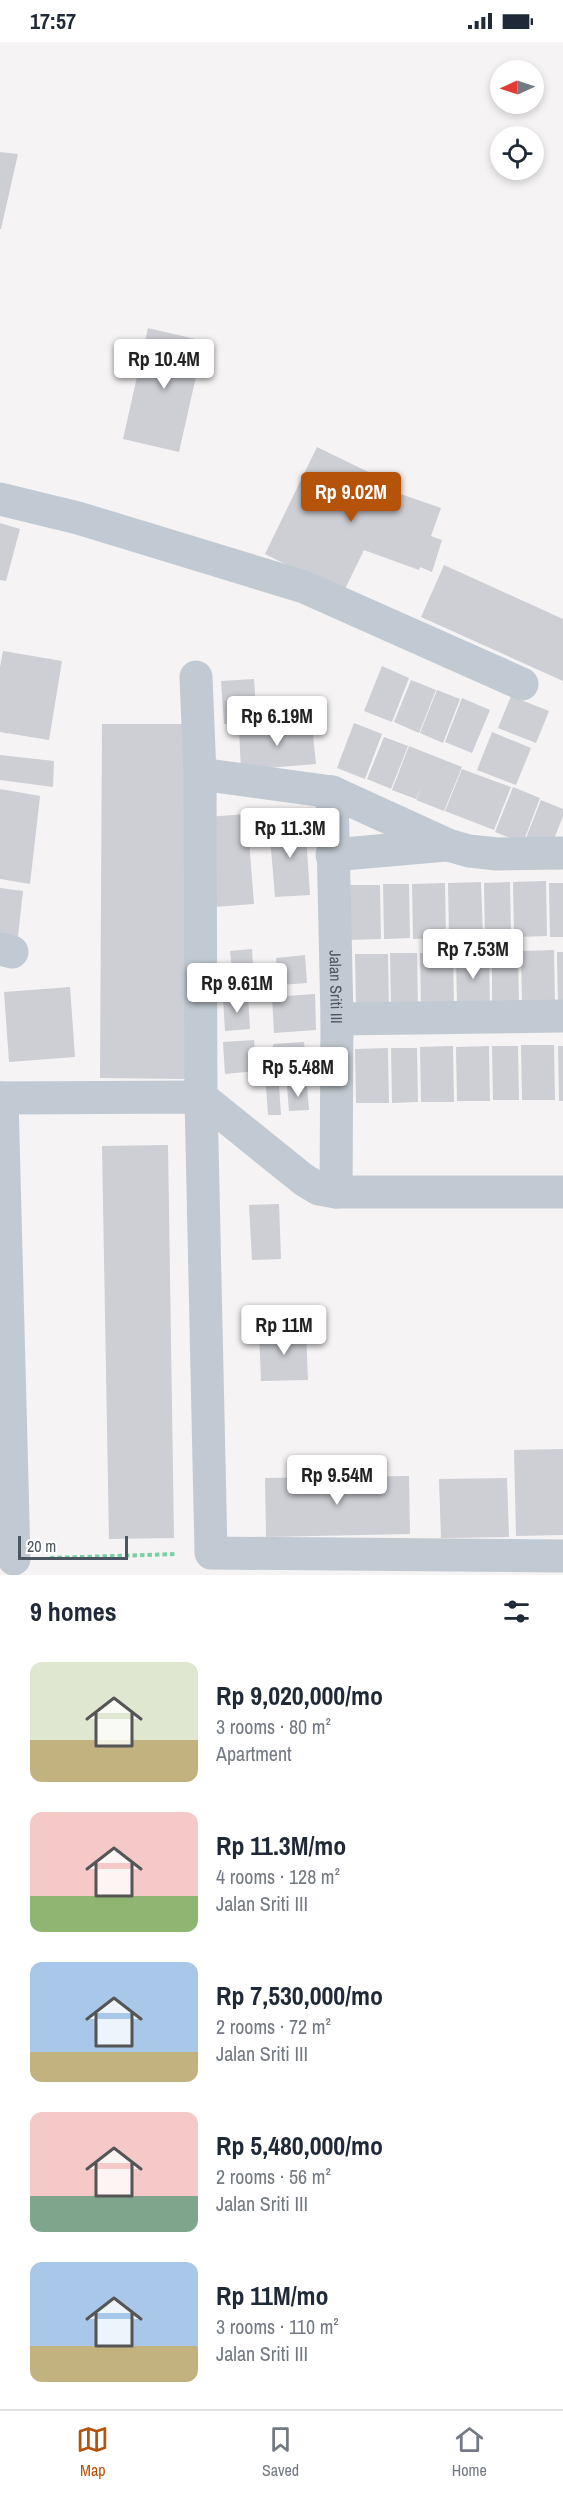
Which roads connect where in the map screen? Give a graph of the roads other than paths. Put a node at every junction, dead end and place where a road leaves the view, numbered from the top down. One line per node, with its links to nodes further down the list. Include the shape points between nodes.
1 (0, 499): 3 (street, via 78,518 304,587)
2 (196, 677): 4 (street)
3 (522, 684)
4 (200, 774): 5 (street); 11 (street)
5 (332, 792): 6 (street); 8 (street, Jalan Sriti III)
6 (448, 845): 7 (street, via 497,854); 8 (street)
7 (563, 853)
8 (332, 855): 10 (street, Jalan Sriti III)
9 (563, 1016): 10 (street)
10 (338, 1019): 13 (street, Jalan Sriti III)
11 (201, 1097): 12 (street); 13 (street, via 304,1180 319,1189); 15 (street, via 211,1553)
12 (1, 1098): 16 (street)
13 (336, 1192): 14 (street)
14 (563, 1192)
15 (563, 1556)
16 (14, 1559)

